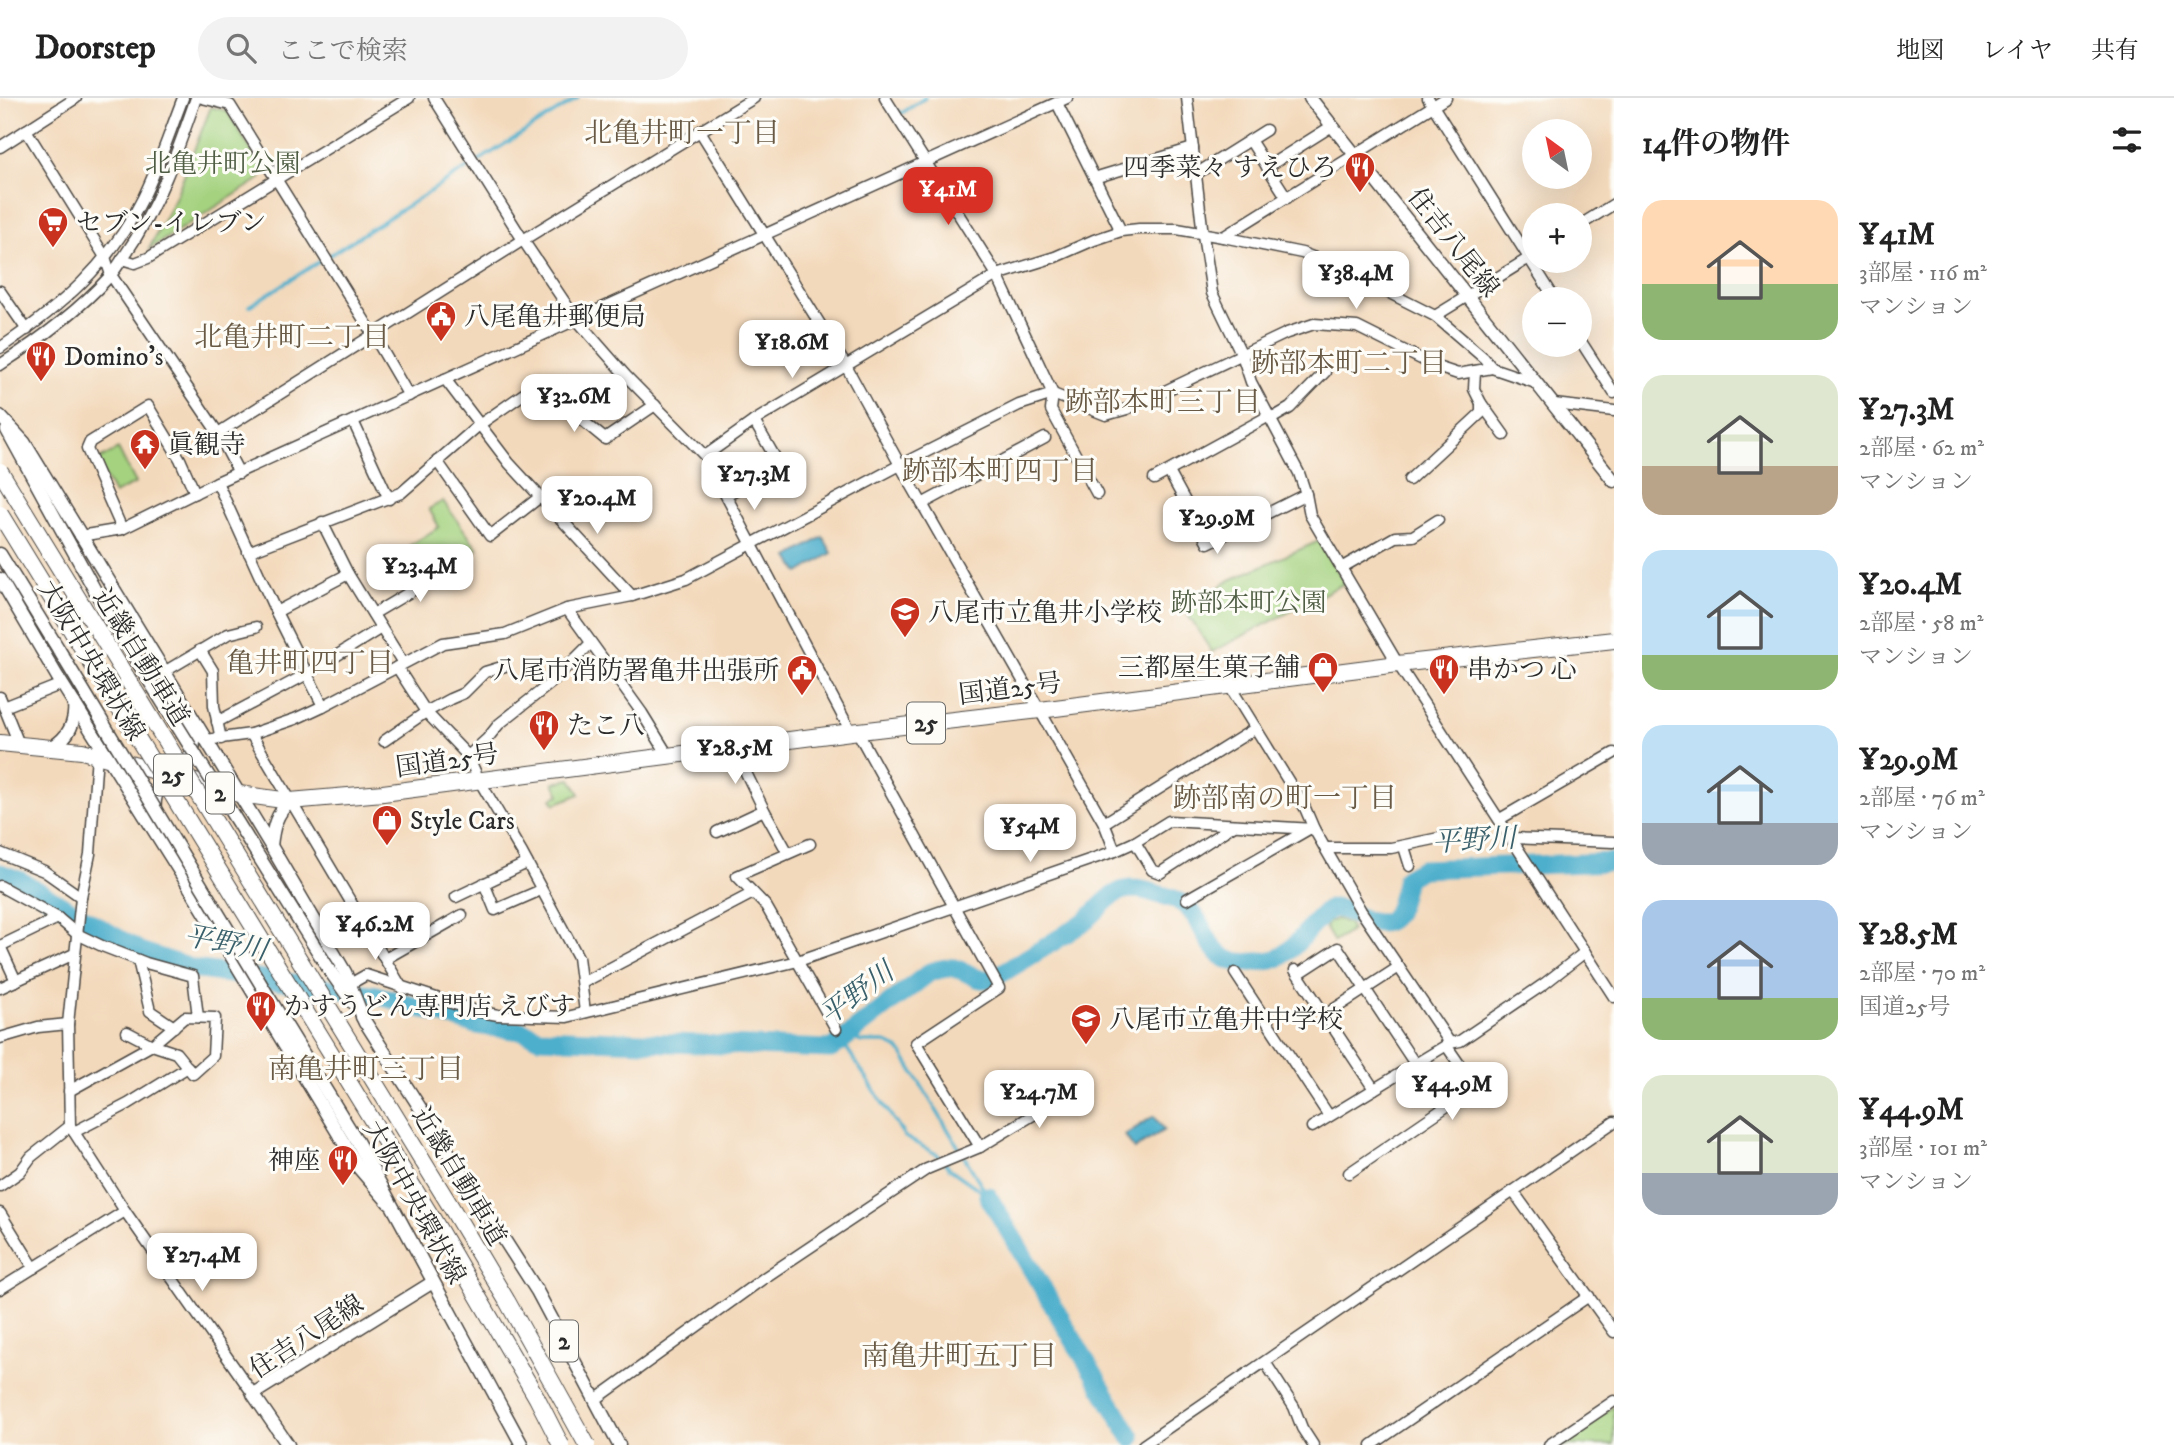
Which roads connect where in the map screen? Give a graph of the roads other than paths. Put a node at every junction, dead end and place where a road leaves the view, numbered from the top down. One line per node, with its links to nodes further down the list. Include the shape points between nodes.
1 (76, 98): 15 (street)
2 (183, 98): 36 (street, via 144,196)
3 (196, 98): 37 (street, via 168,174)
4 (202, 98): 26 (street, via 230,104)
5 (409, 98): 26 (street)
6 (434, 98): 34 (street)
7 (754, 98): 17 (street)
8 (885, 98): 22 (street)
9 (1187, 98): 20 (street)
10 (1310, 98): 14 (main road, 住吉八尾線)
11 (1446, 98): 13 (street)
12 (1062, 100): 22 (street); 25 (street)
13 (1431, 102): 21 (street); 35 (street)
14 (1332, 126): 21 (main road, 住吉八尾線); 23 (street)
15 (26, 130): 19 (street); 36 (street)
16 (1266, 130): 18 (street)
17 (700, 131): 31 (street); 34 (street)
18 (1250, 140): 23 (street); 24 (street)
19 (0, 146)
20 (1193, 148): 24 (street); 25 (street)
21 (1356, 155): 27 (street); 42 (main road, 住吉八尾線)
22 (925, 163): 31 (street); 40 (street)
23 (1267, 167): 27 (street)
24 (1196, 174): 32 (street)
25 (1094, 178): 30 (street)
26 (277, 180): 37 (street, via 148,258 135,263); 46 (street)
27 (1286, 198): 33 (street)
28 (1614, 204): 29 (street)
29 (1592, 218)
30 (1121, 231): 32 (street, via 1177,229); 40 (street)
31 (765, 234): 44 (street); 51 (street)
32 (1203, 235): 33 (street); 48 (street, via 1212,293)
33 (1223, 237): 43 (street, via 1336,265)
34 (523, 240): 44 (street); 46 (street)
35 (1522, 241)
36 (105, 257): 39 (street); 45 (street, via 72,294)
37 (122, 258): 39 (street)
38 (1522, 262): 42 (street)
39 (111, 275): 50 (street, via 58,324); 69 (street)
40 (997, 275): 51 (street); 58 (street)
41 (0, 291): 45 (street)
42 (1468, 296): 43 (street); 56 (main road, 住吉八尾線)
43 (1435, 316): 52 (street)
44 (576, 319): 55 (street); 62 (street)
45 (27, 330): 47 (street)
46 (374, 336): 59 (street); 69 (street)
47 (0, 348)
48 (1242, 355): 53 (street, via 1314,324 1357,327 1437,367 1458,374); 58 (street, via 1106,415); 65 (street)
49 (1591, 357): 57 (street)
50 (0, 365)
51 (846, 366): 67 (street); 74 (street)
52 (1492, 368): 53 (street); 56 (street)
53 (1475, 371): 60 (street, via 1473,384)
54 (1325, 372): 65 (street, via 1290,408)
55 (445, 379): 59 (street); 68 (street)
56 (1536, 383): 61 (main road, 住吉八尾線)
57 (1614, 393)
58 (1053, 394): 74 (street, via 1019,405); 83 (street, via 1051,410)
59 (409, 396): 66 (street)
60 (1481, 403): 70 (street); 79 (street, via 1481,412)
61 (1554, 404): 63 (street); 80 (main road, 住吉八尾線)
62 (655, 405): 68 (street, via 605,439 538,384); 72 (street)
63 (1614, 411)
64 (0, 417): 93 (main road, 大阪中央環状線 / 2, via 24,442); 191 (main road, 大阪中央環状線 / 2, bridge, via 109,616)
65 (1270, 417): 77 (street); 84 (street)
66 (353, 421): 76 (street); 87 (street)
67 (754, 421): 72 (street); 85 (street, via 780,466)
68 (479, 425): 73 (street); 86 (street)
69 (219, 433): 76 (street)
70 (1504, 435)
71 (1045, 438): 88 (street)
72 (705, 456): 85 (street)
73 (436, 461): 86 (street, via 490,536); 87 (street)
74 (900, 465): 88 (street); 94 (street)
75 (0, 471): 227 (highway, 近畿自動車道, bridge, via 451,1206)
76 (239, 472): 81 (street)
77 (1169, 472): 78 (street); 84 (street, via 1208,543)
78 (1154, 479)
79 (1409, 480)
80 (1614, 481)
81 (217, 482): 82 (street); 95 (street)
82 (195, 493): 92 (street); 92 (street, via 148,406 90,442 87,449)
83 (1097, 494)
84 (1306, 494): 98 (street, via 1310,515)
85 (726, 495): 94 (street)
86 (540, 496): 101 (street)
87 (389, 499): 91 (street)
88 (922, 504): 121 (street)
89 (0, 514): 226 (highway, 近畿自動車道, bridge, via 426,1209)
90 (1438, 520): 98 (street, via 1413,536 1395,537)
91 (322, 522): 95 (street); 99 (street)
92 (122, 529): 93 (street)
93 (80, 536): 113 (main road, 大阪中央環状線 / 2)
94 (754, 545): 101 (street, via 686,579); 125 (street)
95 (248, 552): 103 (street)
96 (0, 554): 212 (main road, 大阪中央環状線, bridge, via 357,1141)
97 (452, 567): 104 (street)
98 (1341, 568): 110 (street)
99 (348, 574): 103 (street); 104 (street)
100 (0, 579): 115 (main road)
101 (632, 596): 102 (street)
102 (568, 609): 108 (street); 111 (street, via 505,634 443,643)
103 (276, 612): 114 (street)
104 (373, 614): 106 (street)
105 (256, 627): 109 (street, via 228,634)
106 (382, 628): 111 (street); 114 (street)
107 (1614, 640): 110 (highway, 国道25号 / 25)
108 (591, 643): 136 (street); 137 (street)
109 (200, 650): 113 (street); 123 (street, via 213,671)
110 (1398, 664): 116 (highway, 国道25号 / 25); 143 (street)
111 (400, 665): 120 (street); 122 (street)
112 (505, 666): 122 (street, via 485,672 464,694)
113 (164, 672): 117 (main road, 大阪中央環状線 / 2)
114 (307, 674): 120 (street); 123 (street)
115 (62, 684): 118 (street); 119 (main road)
116 (1229, 685): 121 (highway, 国道25号 / 25); 124 (street)
117 (174, 690): 128 (main road, 大阪中央環状線 / 2); 138 (main road, via 171,704 194,746 184,764)
118 (2, 702): 131 (street)
119 (74, 702): 132 (main road, via 67,735); 135 (main road)
120 (323, 706): 126 (street)
121 (1040, 710): 125 (highway, 国道25号 / 25); 144 (street)
122 (426, 712): 129 (street); 136 (street)
123 (216, 722): 127 (street)
124 (1256, 728): 144 (street); 146 (street, via 1303,804)
125 (854, 731): 133 (highway, 国道25号 / 25); 169 (street)
126 (251, 734): 127 (street); 141 (street)
127 (221, 739): 128 (street)
128 (206, 740): 140 (main road, 大阪中央環状線 / 2)
129 (384, 741)
130 (0, 743): 131 (highway, 国道25号 / 25)
131 (19, 744): 132 (highway, 国道25号 / 25)
132 (52, 747): 135 (highway, 国道25号 / 25)
133 (734, 748): 137 (highway, 国道25号 / 25); 142 (street)
134 (1614, 753): 143 (street)
135 (102, 755): 138 (highway, 国道25号 / 25); 154 (main road); 166 (street)
136 (468, 756): 139 (street)
137 (669, 757): 139 (highway, 国道25号 / 25)
138 (170, 774): 140 (highway, 国道25号 / 25); 154 (main road, via 154,801 157,819 167,835)
139 (479, 780): 141 (highway, 国道25号 / 25); 160 (street)
140 (239, 794): 141 (highway, 国道25号 / 25); 153 (main road, 大阪中央環状線 / 2)
141 (290, 802): 153 (main road, via 277,816); 176 (street)
142 (764, 810): 147 (street); 159 (street)
143 (1500, 819): 149 (street)
144 (1104, 823): 157 (street)
145 (1234, 825): 146 (street); 150 (street, via 1169,821); 150 (street, via 1160,873 1152,870)
146 (1312, 829): 156 (street); 168 (street)
147 (717, 832)
148 (1444, 837): 155 (street)
149 (1512, 838): 151 (street); 174 (street)
150 (1135, 842): 157 (street)
151 (1614, 842)
152 (810, 844): 159 (street)
153 (271, 846): 183 (main road, 大阪中央環状線 / 2)
154 (163, 847): 212 (main road, via 359,1168)
155 (1404, 847): 156 (street); 161 (street)
156 (1325, 848): 179 (street)
157 (1115, 851): 169 (street)
158 (0, 853): 166 (street, via 44,871)
159 (788, 853): 165 (street, via 737,876)
160 (527, 863): 162 (street); 164 (street)
161 (1410, 866)
162 (484, 883): 164 (street, via 495,910); 167 (street)
163 (0, 886): 171 (street)
164 (541, 891): 182 (street, via 578,957)
165 (753, 893): 178 (street, via 766,906); 182 (street)
166 (81, 897): 172 (street)
167 (456, 897)
168 (1187, 899)
169 (954, 907): 178 (street); 208 (street, via 999,988 916,1043)
170 (462, 915): 176 (street)
171 (58, 918): 172 (street); 173 (street)
172 (77, 934): 175 (street); 177 (street)
173 (0, 946): 181 (street)
174 (1585, 952): 187 (street); 197 (street, via 1460,1041)
175 (74, 954): 181 (street); 192 (street)
176 (385, 959): 185 (street)
177 (138, 960): 190 (street, via 193,976); 193 (street, via 150,1011)
178 (798, 961): 188 (street); 194 (street)
179 (1399, 967): 186 (street); 197 (street)
180 (1235, 973): 204 (street)
181 (16, 981): 184 (street)
182 (582, 983): 188 (street)
183 (350, 984): 185 (street, via 366,975); 191 (main road, 大阪中央環状線 / 2)
184 (0, 988)
185 (402, 988): 188 (street, via 498,1016 566,1017)
186 (1365, 988): 189 (street); 189 (street, via 1338,948 1297,972); 199 (street)
187 (1614, 997)
188 (585, 1012)
189 (1325, 1015): 202 (street)
190 (198, 1017): 193 (street, via 185,1017); 200 (street, via 215,1018 213,1056 193,1074)
191 (365, 1023): 222 (main road, 大阪中央環状線 / 2, via 537,1291)
192 (68, 1024): 196 (street); 203 (street)
193 (174, 1027): 198 (street)
194 (836, 1029)
195 (127, 1032): 198 (street)
196 (0, 1038)
197 (1448, 1044): 199 (street); 209 (street, via 1475,1087)
198 (152, 1045): 200 (street, via 176,1053); 203 (street)
199 (1415, 1064): 202 (street)
200 (188, 1067): 207 (street, via 128,1104)
201 (1081, 1086): 208 (street)
202 (1374, 1089): 204 (street)
203 (69, 1091): 207 (street)
204 (1329, 1116): 206 (street)
205 (1614, 1122): 211 (street)
206 (1312, 1127)
207 (72, 1129): 210 (street); 213 (street)
208 (980, 1147): 222 (street, via 927,1169 804,1250)
209 (1349, 1173)
210 (0, 1186)
211 (1513, 1191): 218 (street); 220 (street)
212 (389, 1203): 216 (main road, 大阪中央環状線)
213 (125, 1211): 215 (street); 221 (street)
214 (0, 1213): 215 (street)
215 (34, 1268): 217 (street)
216 (433, 1282): 221 (main road, 住吉八尾線); 225 (main road, 大阪中央環状線)
217 (0, 1289)
218 (1588, 1296): 219 (street); 231 (street)
219 (1614, 1332)
220 (1265, 1362): 229 (street); 230 (street)
221 (253, 1394): 224 (main road, 住吉八尾線)
222 (595, 1400): 228 (main road, 大阪中央環状線 / 2)
223 (1614, 1401): 232 (street)
224 (288, 1445)
225 (522, 1445)
226 (561, 1445)
227 (587, 1445)
228 (619, 1445)
229 (1143, 1445)
230 (1313, 1445)
231 (1372, 1445)
232 (1549, 1445)

